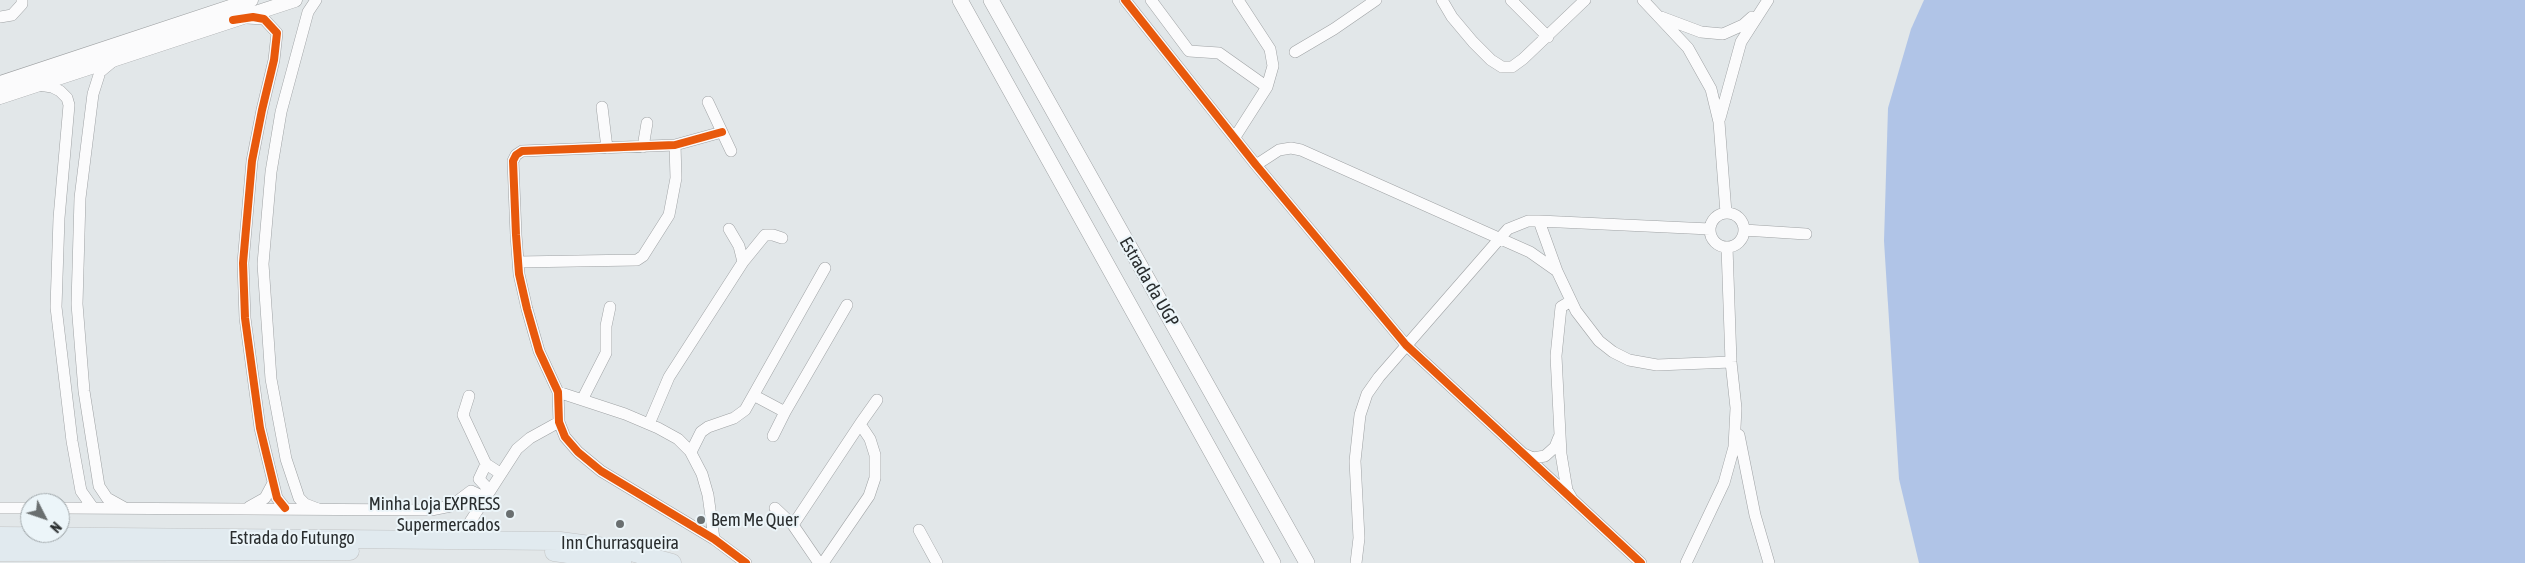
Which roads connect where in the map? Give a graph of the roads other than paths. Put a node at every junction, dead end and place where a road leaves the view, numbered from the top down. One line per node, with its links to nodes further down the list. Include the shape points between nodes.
1 (22, 0): 17 (street, via 12,15)
2 (251, 0): 22 (street)
3 (295, 0): 18 (street)
4 (316, 0): 46 (street, via 308,12 281,112 270,172)
5 (960, 0): 106 (main road)
6 (991, 0): 107 (main road, Estrada da UGP)
7 (1125, 0): 31 (street)
8 (1151, 0): 24 (street, via 1191,52 1219,53)
9 (1238, 0): 24 (street, via 1270,49 1273,71)
10 (1376, 0): 20 (street)
11 (1442, 0): 19 (street, via 1473,42 1502,67 1512,67)
12 (1511, 0): 19 (street)
13 (1585, 0): 19 (street)
14 (1643, 0): 16 (street)
15 (1765, 4): 16 (street, via 1743,25 1723,34 1701,32); 28 (street, via 1741,42)
16 (1657, 15): 28 (street, via 1697,61 1711,89)
17 (0, 17)
18 (233, 20): 21 (street); 45 (street, via 264,19 276,33 274,60 252,161)
19 (1548, 37)
20 (1295, 52)
21 (123, 57): 23 (street); 55 (street, via 100,72 93,94 80,198)
22 (0, 83)
23 (35, 86): 25 (street); 54 (street, via 52,87 67,98 69,105)
24 (1267, 87): 31 (street)
25 (0, 97)
26 (708, 102): 30 (street)
27 (602, 107): 34 (street)
28 (1720, 122): 37 (street)
29 (647, 123): 33 (street)
30 (722, 132): 32 (street); 35 (street)
31 (1234, 137): 36 (street)
32 (675, 146): 33 (street); 48 (street, via 676,178 669,215 643,256 637,260)
33 (643, 147): 34 (street)
34 (607, 148): 48 (street, via 534,149 516,154 513,161)
35 (731, 151)
36 (1256, 165): 43 (street, via 1279,150 1301,150); 61 (street)
37 (1726, 212): 39 (street, via 1717,216); 41 (street, via 1741,220)
38 (1539, 221): 39 (street); 43 (street, via 1518,224); 51 (street)
39 (1710, 229): 47 (street, via 1717,244)
40 (729, 230): 49 (street, via 739,246)
41 (1744, 230): 42 (street); 47 (street, via 1741,240)
42 (1806, 234)
43 (1500, 237): 51 (street); 61 (street)
44 (782, 238): 49 (street, via 765,235)
45 (244, 245): 46 (street, via 246,252 255,256); 52 (street)
46 (264, 247): 53 (street)
47 (1728, 247): 62 (street)
48 (518, 262): 63 (street, via 534,334)
49 (743, 262): 71 (street, via 670,377)
50 (825, 268): 65 (street)
51 (1557, 271): 56 (street)
52 (244, 282): 53 (street, via 249,274 256,273); 80 (street, via 251,372)
53 (264, 283): 81 (street, via 271,379)
54 (57, 284): 55 (street, via 59,291 65,294 72,294); 59 (street)
55 (77, 285): 60 (street)
56 (1571, 301): 62 (street, via 1599,341 1629,360 1657,365); 73 (street, via 1561,307 1556,356)
57 (846, 305): 69 (street)
58 (610, 307): 66 (street, via 606,353)
59 (58, 322): 60 (street, via 60,315 66,312 75,315); 79 (street, via 65,396)
60 (78, 322): 82 (street, via 84,391)
61 (1406, 345): 76 (street); 108 (street, via 1367,394 1360,415 1355,461 1359,538)
62 (1731, 362): 68 (street)
63 (558, 392): 66 (street); 70 (street)
64 (469, 396): 77 (street, via 463,415)
65 (755, 396): 69 (street); 75 (street, via 734,418 701,432)
66 (583, 398): 71 (street)
67 (877, 400): 72 (street)
68 (1736, 408): 110 (street, via 1734,446 1724,483); 111 (street, via 1755,515)
69 (785, 412): 74 (street)
70 (559, 422): 78 (street, via 517,448); 99 (street, via 565,437 601,471)
71 (649, 424): 75 (street, via 678,439)
72 (860, 424): 95 (street); 104 (street, via 875,455 875,478 869,496)
73 (1560, 434): 76 (street, via 1555,447 1545,456 1533,458); 85 (street, via 1564,477)
74 (773, 436)
75 (691, 452): 99 (street, via 708,495)
76 (1520, 453): 85 (street)
77 (486, 464): 78 (street); 83 (street, via 479,479)
78 (500, 473): 83 (street)
79 (80, 483): 84 (street); 90 (street, via 81,491)
80 (273, 483): 86 (street, via 265,498); 92 (street, via 277,498)
81 (292, 483): 92 (street); 94 (street, via 298,498)
82 (99, 486): 90 (street); 91 (street, via 107,498)
83 (488, 494): 94 (street, via 471,490 451,506 431,510); 98 (street)
84 (70, 499)
85 (1574, 502): 109 (street)
86 (248, 507): 91 (street); 92 (street)
87 (0, 508): 88 (street)
88 (20, 508)
89 (70, 508): 90 (street)
90 (92, 508): 91 (street)
91 (125, 508)
92 (285, 508): 94 (street)
93 (776, 508): 95 (street)
94 (318, 509)
95 (793, 525): 104 (street)
96 (919, 530): 105 (street)
97 (0, 536): 98 (main road, Estrada do Futungo)
98 (459, 539): 102 (main road, Estrada do Futungo, via 581,543)
99 (714, 539): 103 (street)
100 (0, 552): 101 (main road, Estrada do Futungo, via 529,551)
101 (628, 563)
102 (672, 563)
103 (746, 563)
104 (821, 563)
105 (937, 563)
106 (1273, 563)
107 (1307, 563)
108 (1356, 563)
109 (1641, 563)
110 (1686, 563)
111 (1770, 563)

